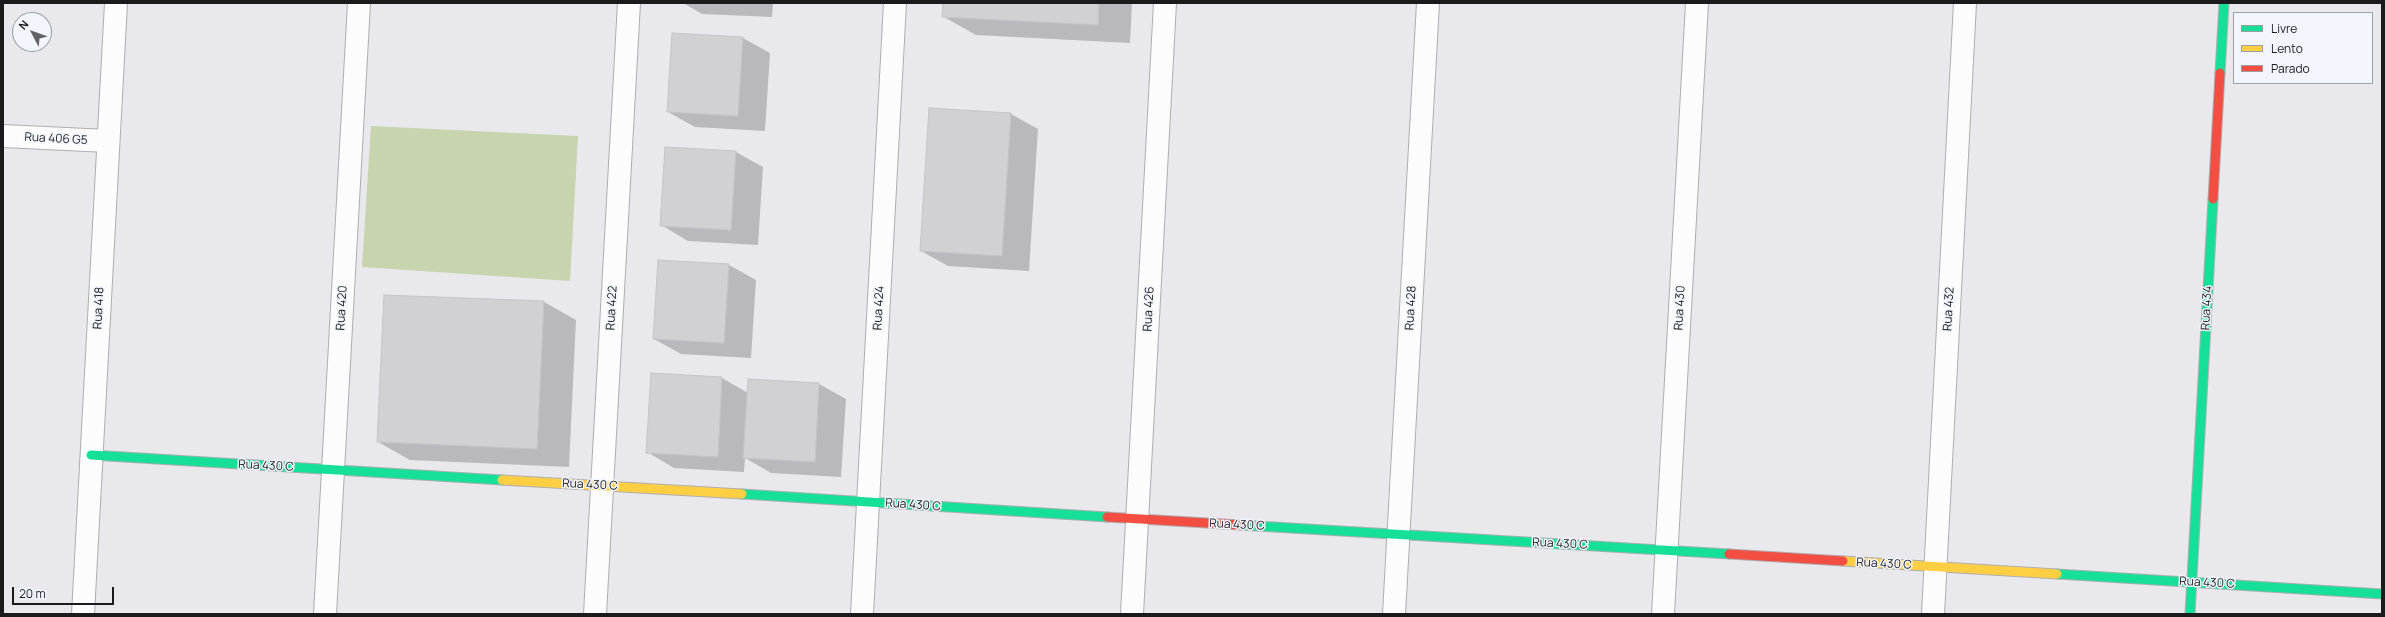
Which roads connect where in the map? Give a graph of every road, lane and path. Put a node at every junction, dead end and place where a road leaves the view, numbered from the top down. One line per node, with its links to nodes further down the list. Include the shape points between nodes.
1 (116, 3): 11 (street, Rua 418)
2 (359, 3): 13 (street, Rua 420)
3 (629, 3): 14 (street, Rua 422)
4 (895, 3): 15 (street, Rua 424)
5 (1165, 3): 16 (street, Rua 426)
6 (1428, 3): 17 (street, Rua 428)
7 (1697, 3): 18 (street, Rua 430)
8 (1965, 3): 19 (street, Rua 432)
9 (2224, 3): 20 (street, Rua 434)
10 (3, 136): 11 (street, Rua 406 G5)
11 (108, 142): 12 (street, Rua 418)
12 (91, 455): 13 (street, Rua 430 C); 22 (street, Rua 418)
13 (333, 470): 14 (street, Rua 430 C); 23 (street, Rua 420)
14 (602, 486): 15 (street, Rua 430 C); 24 (street, Rua 422)
15 (868, 502): 16 (street, Rua 430 C); 25 (street, Rua 424)
16 (1137, 519): 17 (street, Rua 430 C); 26 (street, Rua 426)
17 (1399, 534): 18 (street, Rua 430 C); 27 (street, Rua 428)
18 (1667, 550): 19 (street, Rua 430 C); 28 (street, Rua 430)
19 (1935, 567): 20 (street, Rua 430 C); 29 (street, Rua 432)
20 (2192, 582): 21 (street, Rua 430 C); 30 (street, Rua 434)
21 (2382, 594)
22 (83, 614)
23 (325, 614)
24 (595, 614)
25 (862, 614)
26 (1132, 614)
27 (1394, 614)
28 (1663, 614)
29 (1933, 614)
30 (2190, 614)

